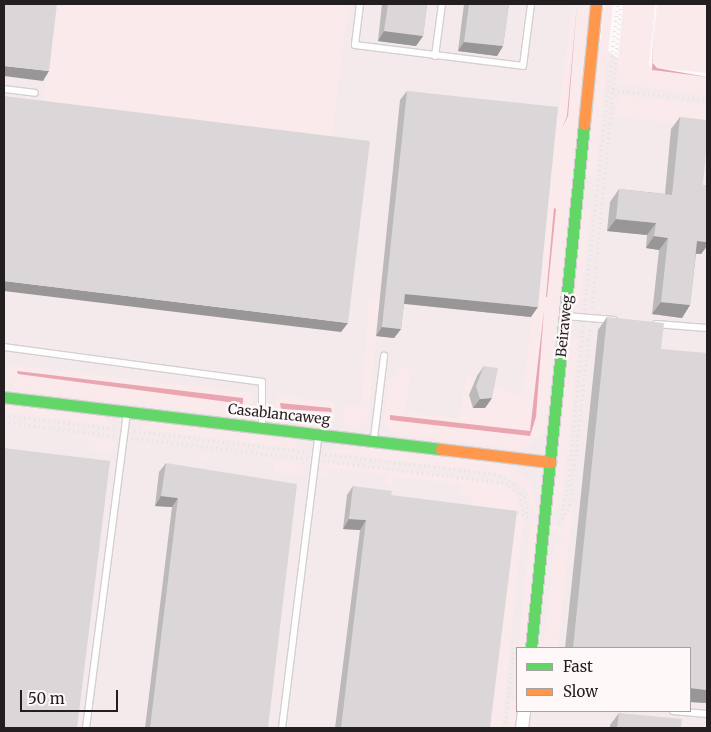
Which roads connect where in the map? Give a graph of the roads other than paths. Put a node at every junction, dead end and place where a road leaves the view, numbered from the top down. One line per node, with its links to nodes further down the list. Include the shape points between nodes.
1 (360, 4): 5 (lane, via 355,46)
2 (442, 4): 5 (lane)
3 (531, 4): 5 (lane, via 523,66)
4 (596, 4): 8 (street, Beiraweg)
5 (435, 56)
6 (4, 88): 7 (lane)
7 (34, 93)
8 (565, 316): 9 (lane); 19 (street, Beiraweg)
9 (620, 321)
10 (649, 323): 11 (lane)
11 (707, 328)
12 (4, 347): 16 (lane, via 262,382)
13 (384, 356): 18 (lane)
14 (4, 397): 15 (street, Casablancaweg)
15 (127, 411): 16 (street, Casablancaweg); 24 (lane)
16 (262, 427): 17 (street, Casablancaweg)
17 (319, 433): 18 (street, Casablancaweg); 25 (lane)
18 (374, 440): 19 (street, Casablancaweg)
19 (550, 462): 20 (street, Beiraweg)
20 (531, 647)
21 (524, 712): 26 (street)
22 (684, 712): 23 (lane)
23 (707, 714)
24 (86, 728)
25 (282, 728)
26 (522, 728)

